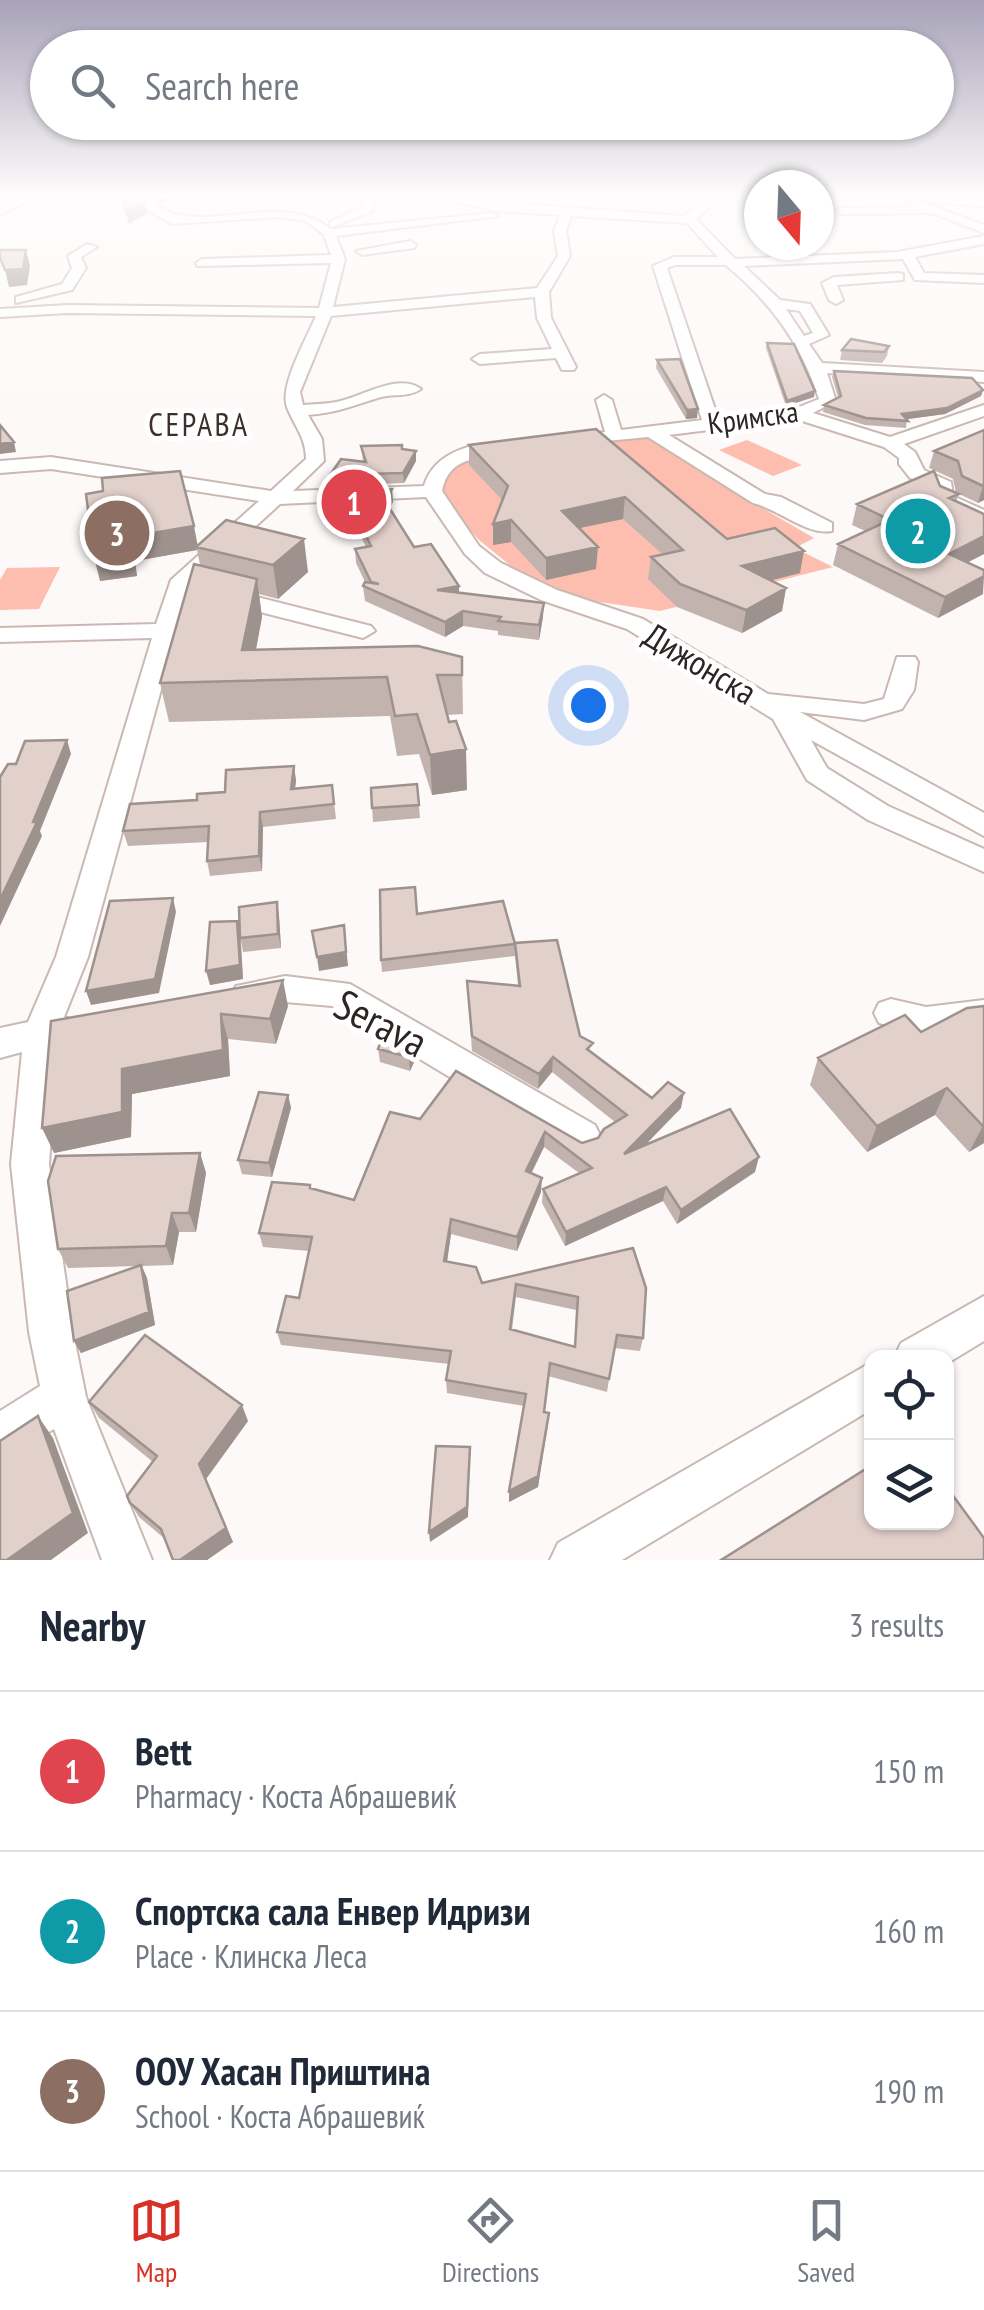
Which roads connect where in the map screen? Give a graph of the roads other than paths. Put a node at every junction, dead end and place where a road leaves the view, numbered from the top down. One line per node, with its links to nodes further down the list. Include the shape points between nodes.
1 (77, 271): 13 (street, via 67,287)
2 (335, 271): 15 (street)
3 (555, 271): 11 (street)
4 (662, 271): 26 (street)
5 (741, 271): 14 (street, Кримска)
6 (885, 271): 8 (street)
7 (916, 271): 9 (street)
8 (898, 276): 9 (street); 12 (street, via 834,281)
9 (920, 277): 10 (street)
10 (984, 279)
11 (542, 292): 15 (street); 18 (street, via 544,318 564,360)
12 (836, 300)
13 (0, 304)
14 (776, 304): 17 (street, Кримска); 17 (street, via 805,306 822,335)
15 (325, 312): 16 (street); 24 (street, via 292,392)
16 (0, 313)
17 (800, 342): 19 (street, Кримска)
18 (480, 359)
19 (816, 368): 20 (street); 25 (street, Кримска, via 828,401)
20 (984, 378)
21 (413, 389): 24 (street)
22 (604, 400): 28 (street)
23 (984, 410): 29 (street)
24 (298, 411): 32 (street, via 317,440 315,461)
25 (797, 414): 26 (street, Кримска); 29 (street)
26 (712, 424): 27 (street, Кримска)
27 (652, 432): 28 (street, Кримска); 34 (street, via 760,499)
28 (616, 436): 31 (street, Кримска, via 452,458 436,470)
29 (890, 443): 33 (street, via 908,456 917,474 944,486 943,499)
30 (0, 466): 32 (street, via 51,463)
31 (432, 492): 32 (street); 40 (street, Дижонска, via 472,550 493,568 635,624)
32 (277, 498): 35 (street)
33 (984, 518)
34 (825, 528)
35 (180, 585): 36 (street); 37 (street)
36 (166, 631): 38 (street); 47 (street, via 72,956)
37 (364, 631)
38 (0, 635)
39 (906, 662): 40 (street, via 893,704 840,712 786,700)
40 (773, 708): 41 (street, Дижонска); 42 (street, via 817,774 878,813)
41 (984, 826)
42 (984, 862)
43 (210, 1002): 49 (street, Serava, via 285,990 338,993)
44 (891, 1013): 45 (street, via 926,1021)
45 (984, 1014)
46 (98, 1022): 47 (street)
47 (41, 1032): 48 (street); 53 (street, via 30,1164)
48 (0, 1043)
49 (582, 1136)
50 (984, 1316): 51 (street)
51 (929, 1350)
52 (864, 1389): 56 (street)
53 (64, 1398): 54 (street); 55 (street)
54 (0, 1437)
55 (126, 1560)
56 (575, 1560)

